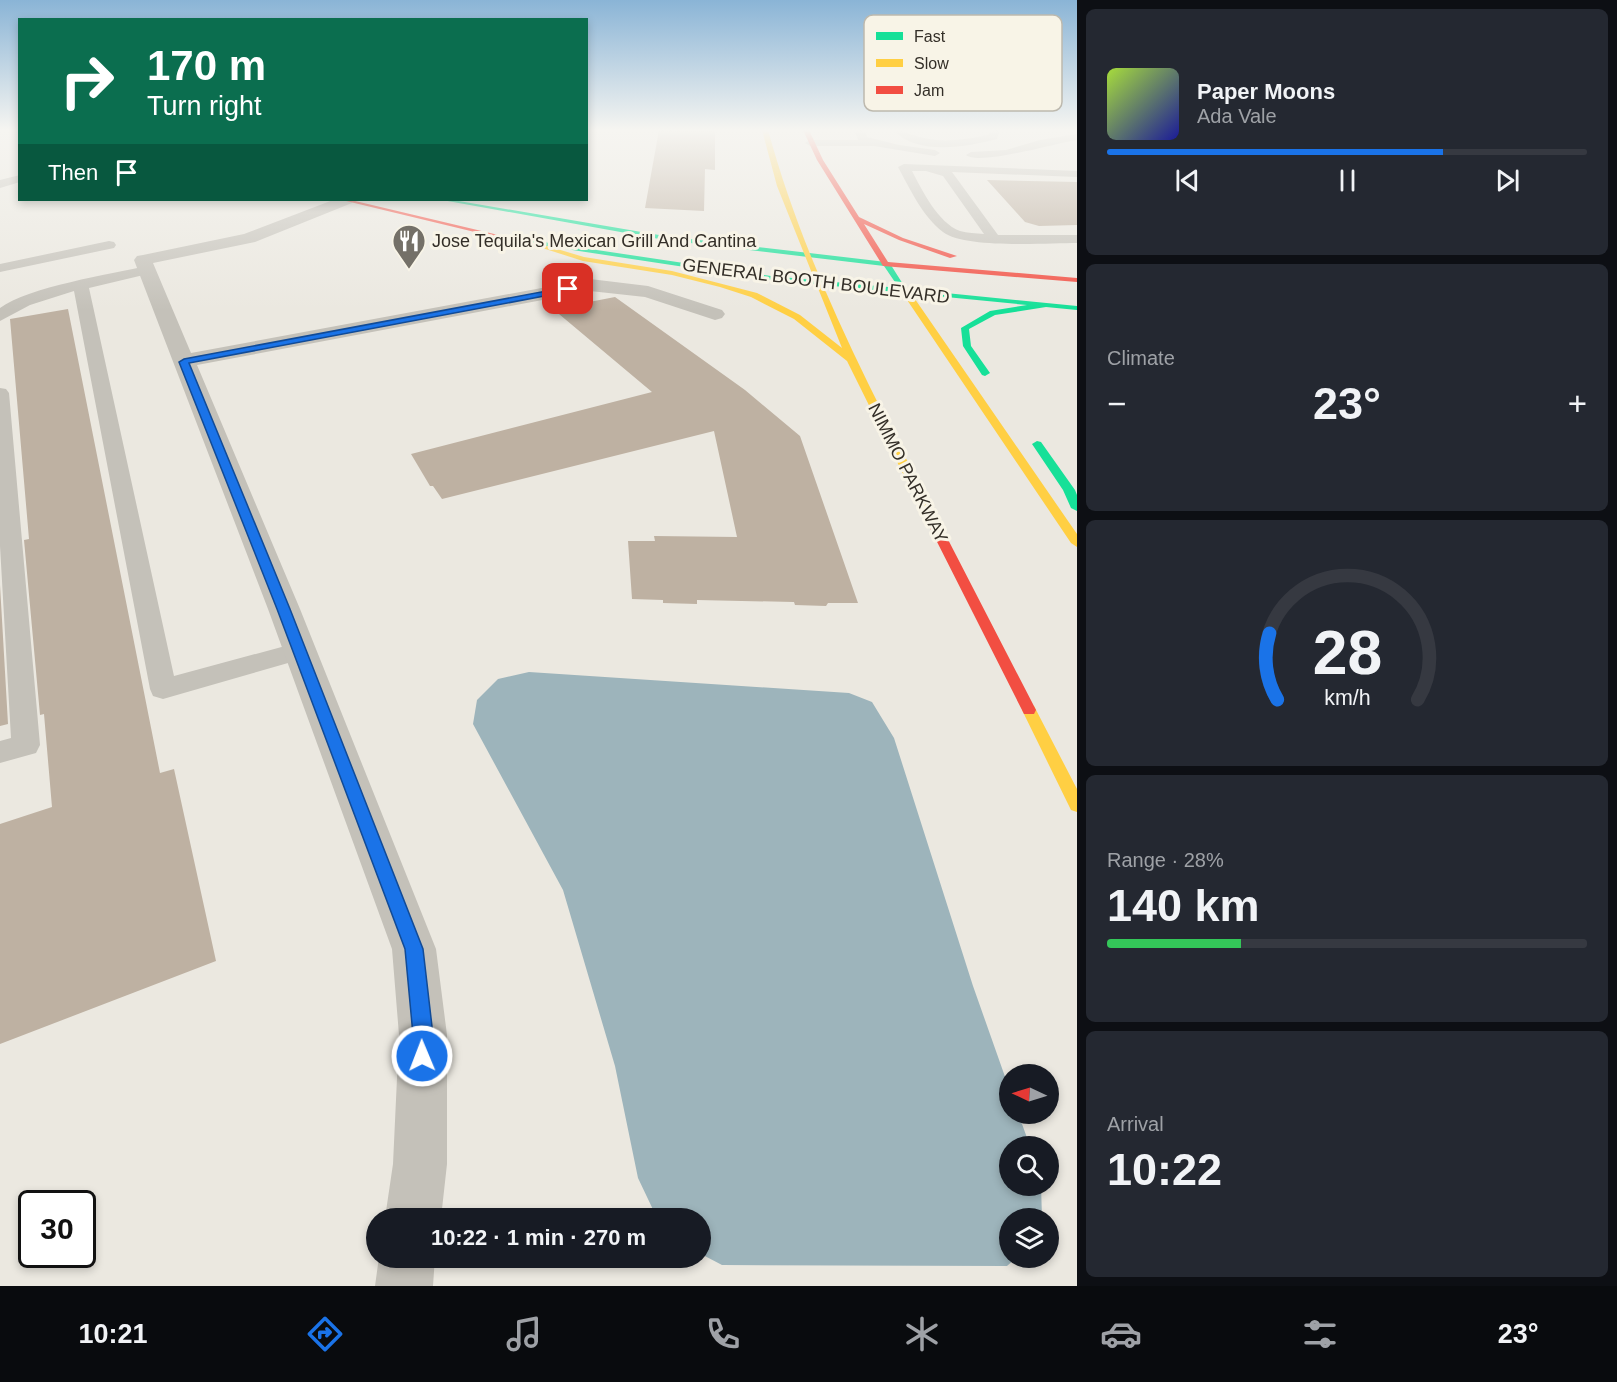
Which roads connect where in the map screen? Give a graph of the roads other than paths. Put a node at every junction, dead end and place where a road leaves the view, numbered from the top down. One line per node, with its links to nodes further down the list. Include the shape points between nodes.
1 (781, 190): 13 (main road, NIMMO PARKWAY)
2 (840, 190): 8 (main road)
3 (919, 190): 9 (lane, via 940,223 953,232)
4 (959, 190): 9 (lane)
5 (342, 201): 16 (street, via 249,238 143,260)
6 (349, 201): 11 (main road, GENERAL BOOTH BOULEVARD)
7 (451, 201): 13 (main road, GENERAL BOOTH BOULEVARD, via 616,231)
8 (856, 218): 14 (main road); 17 (main road, via 901,239 955,257)
9 (993, 237): 10 (lane)
10 (1077, 239)
11 (526, 241): 19 (main road, GENERAL BOOTH BOULEVARD); 26 (main road, via 583,258 691,276 754,295 797,316)
12 (109, 245): 15 (lane)
13 (807, 256): 14 (main road, GENERAL BOOTH BOULEVARD); 19 (main road, NIMMO PARKWAY)
14 (886, 264): 18 (main road, GENERAL BOOTH BOULEVARD); 21 (main road)
15 (0, 268)
16 (147, 270): 20 (lane); 27 (street)
17 (1077, 273)
18 (1077, 280)
19 (818, 283): 21 (main road, GENERAL BOOTH BOULEVARD); 26 (main road, NIMMO PARKWAY)
20 (81, 287): 25 (lane, via 23,302); 33 (lane, via 163,689)
21 (906, 292): 22 (main road, GENERAL BOOTH BOULEVARD); 32 (main road)
22 (1046, 305): 23 (main road, GENERAL BOOTH BOULEVARD); 28 (main road, via 988,314 965,328 963,338 969,350)
23 (1077, 308)
24 (714, 314): 27 (street, via 648,292 590,285)
25 (0, 316)
26 (851, 360): 35 (main road, NIMMO PARKWAY)
27 (184, 362): 33 (street)
28 (996, 387)
29 (0, 393): 34 (lane, via 26,745)
30 (1029, 434): 31 (main road, via 1069,490)
31 (1077, 508)
32 (1077, 543)
33 (300, 651): 36 (street, via 414,949 423,1035 420,1164)
34 (0, 752)
35 (1077, 805)
36 (414, 1208)
37 (406, 1268): 38 (street)
38 (404, 1286)

